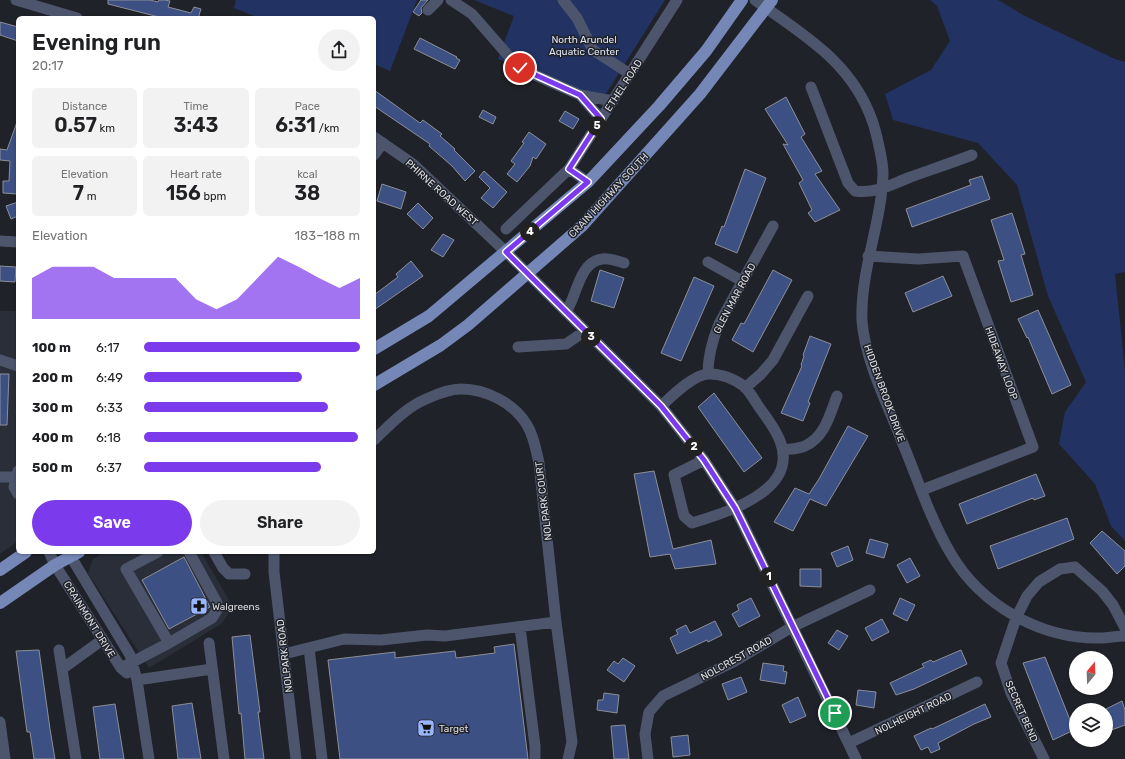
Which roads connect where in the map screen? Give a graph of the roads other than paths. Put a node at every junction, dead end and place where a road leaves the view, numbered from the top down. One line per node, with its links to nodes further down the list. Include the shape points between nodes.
1 (18, 0): 10 (street)
2 (438, 0): 9 (street)
3 (451, 0): 13 (street, via 472,14 520,68)
4 (563, 0): 11 (street, via 577,18 593,50)
5 (677, 0): 11 (street, ETHEL ROAD)
6 (742, 0): 19 (main road, via 706,51)
7 (755, 0): 8 (street, HIDDEN BROOK DRIVE)
8 (769, 4): 20 (street, HIDDEN BROOK DRIVE, via 832,58 858,91 872,121 883,170); 29 (main road, CRAIN HIGHWAY SOUTH, via 700,94 614,191 582,226)
9 (428, 10)
10 (70, 16)
11 (630, 74): 14 (street, ETHEL ROAD)
12 (811, 87): 20 (street, via 848,183 855,191 865,193)
13 (580, 95): 14 (street); 15 (street)
14 (612, 101): 15 (street, ETHEL ROAD)
15 (601, 119): 18 (street, ETHEL ROAD)
16 (378, 140): 25 (street, PHIRNE ROAD WEST, via 413,164)
17 (972, 155): 20 (street)
18 (569, 169): 19 (street); 22 (street, ETHEL ROAD)
19 (588, 182): 25 (main road)
20 (882, 190): 26 (street, HIDDEN BROOK DRIVE)
21 (772, 226): 30 (street, GLEN MAR ROAD)
22 (506, 229)
23 (0, 241): 24 (street)
24 (16, 242)
25 (506, 252): 29 (street, PHIRNE ROAD WEST); 35 (main road, via 429,316)
26 (868, 256): 50 (street, HIDDEN BROOK DRIVE, via 862,301 862,324 867,350); 50 (street, HIDEAWAY LOOP, via 918,259 963,256 1033,447)
27 (708, 262): 30 (street)
28 (624, 263): 32 (street, via 603,258 590,264)
29 (527, 273): 32 (street, PHIRNE ROAD WEST); 39 (main road, CRAIN HIGHWAY SOUTH, via 442,345)
30 (742, 281): 38 (street, GLEN MAR ROAD, via 712,341 708,356)
31 (808, 296): 40 (street, via 773,360)
32 (566, 312): 33 (street, PHIRNE ROAD WEST)
33 (586, 331): 34 (street, via 566,344); 42 (street, PHIRNE ROAD WEST)
34 (518, 347)
35 (376, 348)
36 (0, 360): 37 (street)
37 (16, 365)
38 (708, 374): 40 (street, via 732,379); 42 (street, via 694,379)
39 (376, 384)
40 (746, 388): 44 (street, via 777,432)
41 (837, 396): 44 (street, via 824,430 805,446)
42 (661, 406): 45 (street, PHIRNE ROAD WEST)
43 (376, 438): 65 (street, NOLPARK COURT, via 401,414 424,399 460,389 494,396 521,416 535,443 539,463)
44 (783, 450): 51 (street, via 782,464 773,484)
45 (704, 460): 51 (street, PHIRNE ROAD WEST); 51 (street, via 674,475 684,516 692,524)
46 (16, 475): 47 (street)
47 (0, 477)
48 (16, 479): 49 (street)
49 (16, 490)
50 (922, 490): 64 (street, HIDDEN BROOK DRIVE, via 951,554 965,574 985,595)
51 (735, 508): 67 (street, PHIRNE ROAD WEST)
52 (23, 554): 60 (main road)
53 (50, 554): 59 (street, CRAINMONT DRIVE)
54 (72, 554): 59 (main road); 76 (street, CRAINMONT DRIVE, via 130,655)
55 (154, 554): 71 (street, via 126,569)
56 (189, 554): 71 (street, via 217,602 217,610 212,618)
57 (215, 554): 61 (street, via 229,574)
58 (274, 554): 75 (street, NOLPARK ROAD)
59 (56, 565): 63 (main road); 70 (street, CRAINMONT DRIVE)
60 (0, 570)
61 (245, 574)
62 (870, 590): 67 (street, NOLCREST ROAD)
63 (0, 603)
64 (1016, 618): 68 (street, SECRET BEND, via 1027,596 1039,582 1060,569 1075,567 1113,604); 69 (street, HIDDEN BROOK DRIVE, via 1058,633 1076,636); 94 (street, SECRET BEND, via 1001,663 1011,693)
65 (556, 622): 66 (street); 91 (street, NOLPARK COURT, via 572,742)
66 (520, 627): 73 (street, via 445,636 426,635 381,640 344,639); 90 (street, via 535,746)
67 (792, 627): 83 (street, PHIRNE ROAD WEST); 92 (street, NOLCREST ROAD, via 735,661 663,696 649,712 645,734)
68 (1125, 628)
69 (1125, 636)
70 (102, 640): 77 (street, CRAINMONT DRIVE); 79 (street)
71 (170, 643): 76 (street)
72 (209, 643): 78 (street)
73 (309, 648): 75 (street); 89 (street)
74 (59, 650): 79 (street)
75 (284, 654): 88 (street, NOLPARK ROAD)
76 (132, 663): 77 (street); 80 (street, CRAINMONT DRIVE)
77 (121, 668): 80 (street, CRAINMONT DRIVE)
78 (212, 668): 80 (street); 87 (street)
79 (62, 669): 85 (street)
80 (137, 680): 86 (street, CRAINMONT DRIVE)
81 (977, 682): 83 (street, NOLHEIGHT ROAD)
82 (0, 722): 84 (street)
83 (849, 743): 93 (street, PHIRNE ROAD WEST)
84 (5, 759)
85 (76, 759)
86 (149, 759)
87 (224, 759)
88 (296, 759)
89 (322, 759)
90 (534, 759)
91 (568, 759)
92 (648, 759)
93 (856, 759)
94 (1044, 759)

